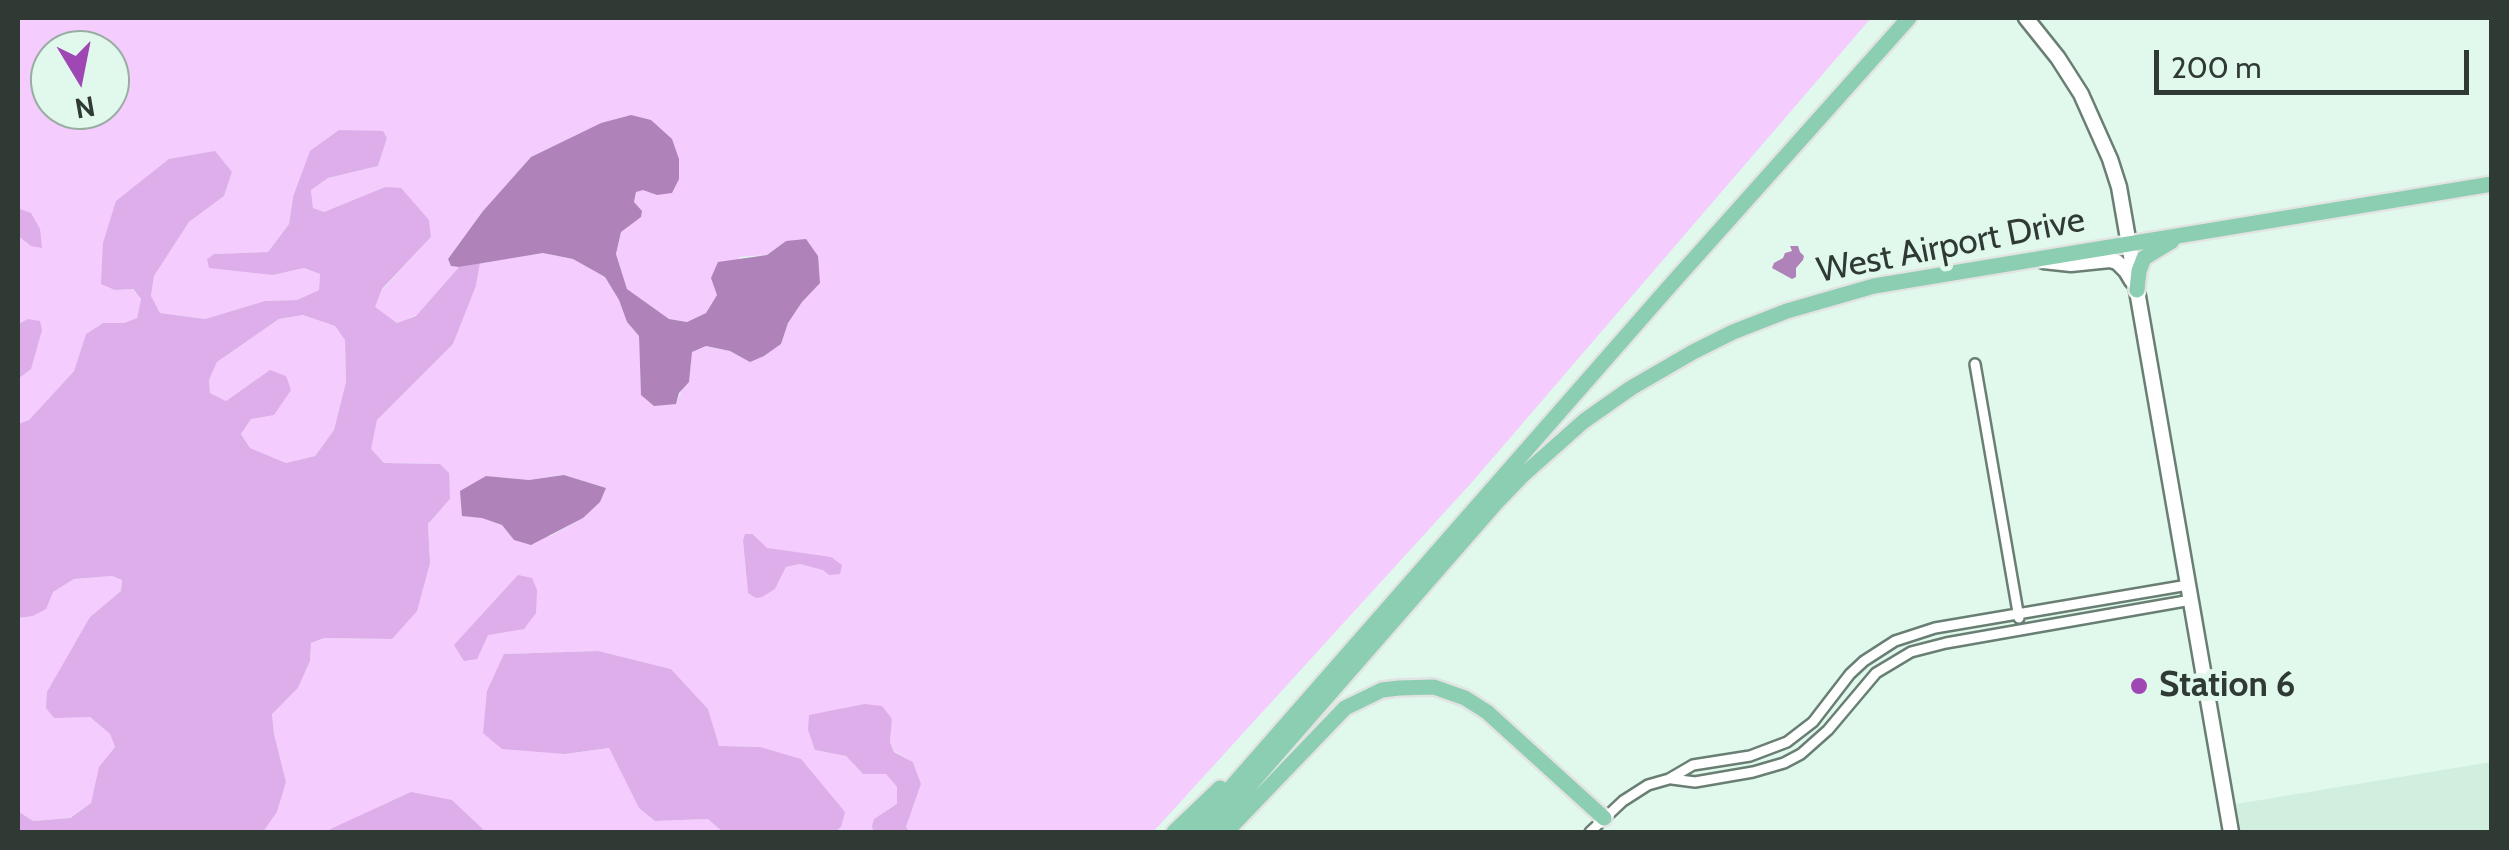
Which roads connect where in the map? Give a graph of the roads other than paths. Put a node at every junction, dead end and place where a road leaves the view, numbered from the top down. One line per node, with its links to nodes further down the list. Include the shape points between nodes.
1 (1908, 18): 14 (main road)
2 (2026, 18): 5 (main road, via 2093,118 2119,187)
3 (2492, 184): 4 (main road, West Airport Drive)
4 (2186, 234): 5 (main road, West Airport Drive); 7 (main road, via 2146,255)
5 (2129, 244): 6 (main road, West Airport Drive); 7 (main road)
6 (2031, 259): 7 (main road, via 2116,262); 21 (main road, West Airport Drive, via 1874,286 1788,310 1693,352 1615,399 1496,504)
7 (2137, 290): 9 (main road)
8 (1975, 364): 10 (street)
9 (2190, 592): 10 (street); 11 (street); 24 (main road)
10 (2018, 615): 11 (street); 12 (street, via 1913,633)
11 (2021, 630): 13 (street, via 1924,648)
12 (1881, 648): 13 (street); 15 (street)
13 (1890, 663): 16 (street)
14 (1284, 727): 19 (main road); 20 (main road)
15 (1787, 742): 16 (street); 17 (street, via 1693,765)
16 (1795, 757): 17 (street, via 1753,772 1695,782)
17 (1669, 779): 18 (street, via 1634,793)
18 (1604, 818): 22 (main road, via 1487,712 1434,687 1400,688 1345,708); 23 (street)
19 (1174, 832)
20 (1192, 832)
21 (1210, 832)
22 (1226, 832)
23 (1590, 832)
24 (2231, 832)

